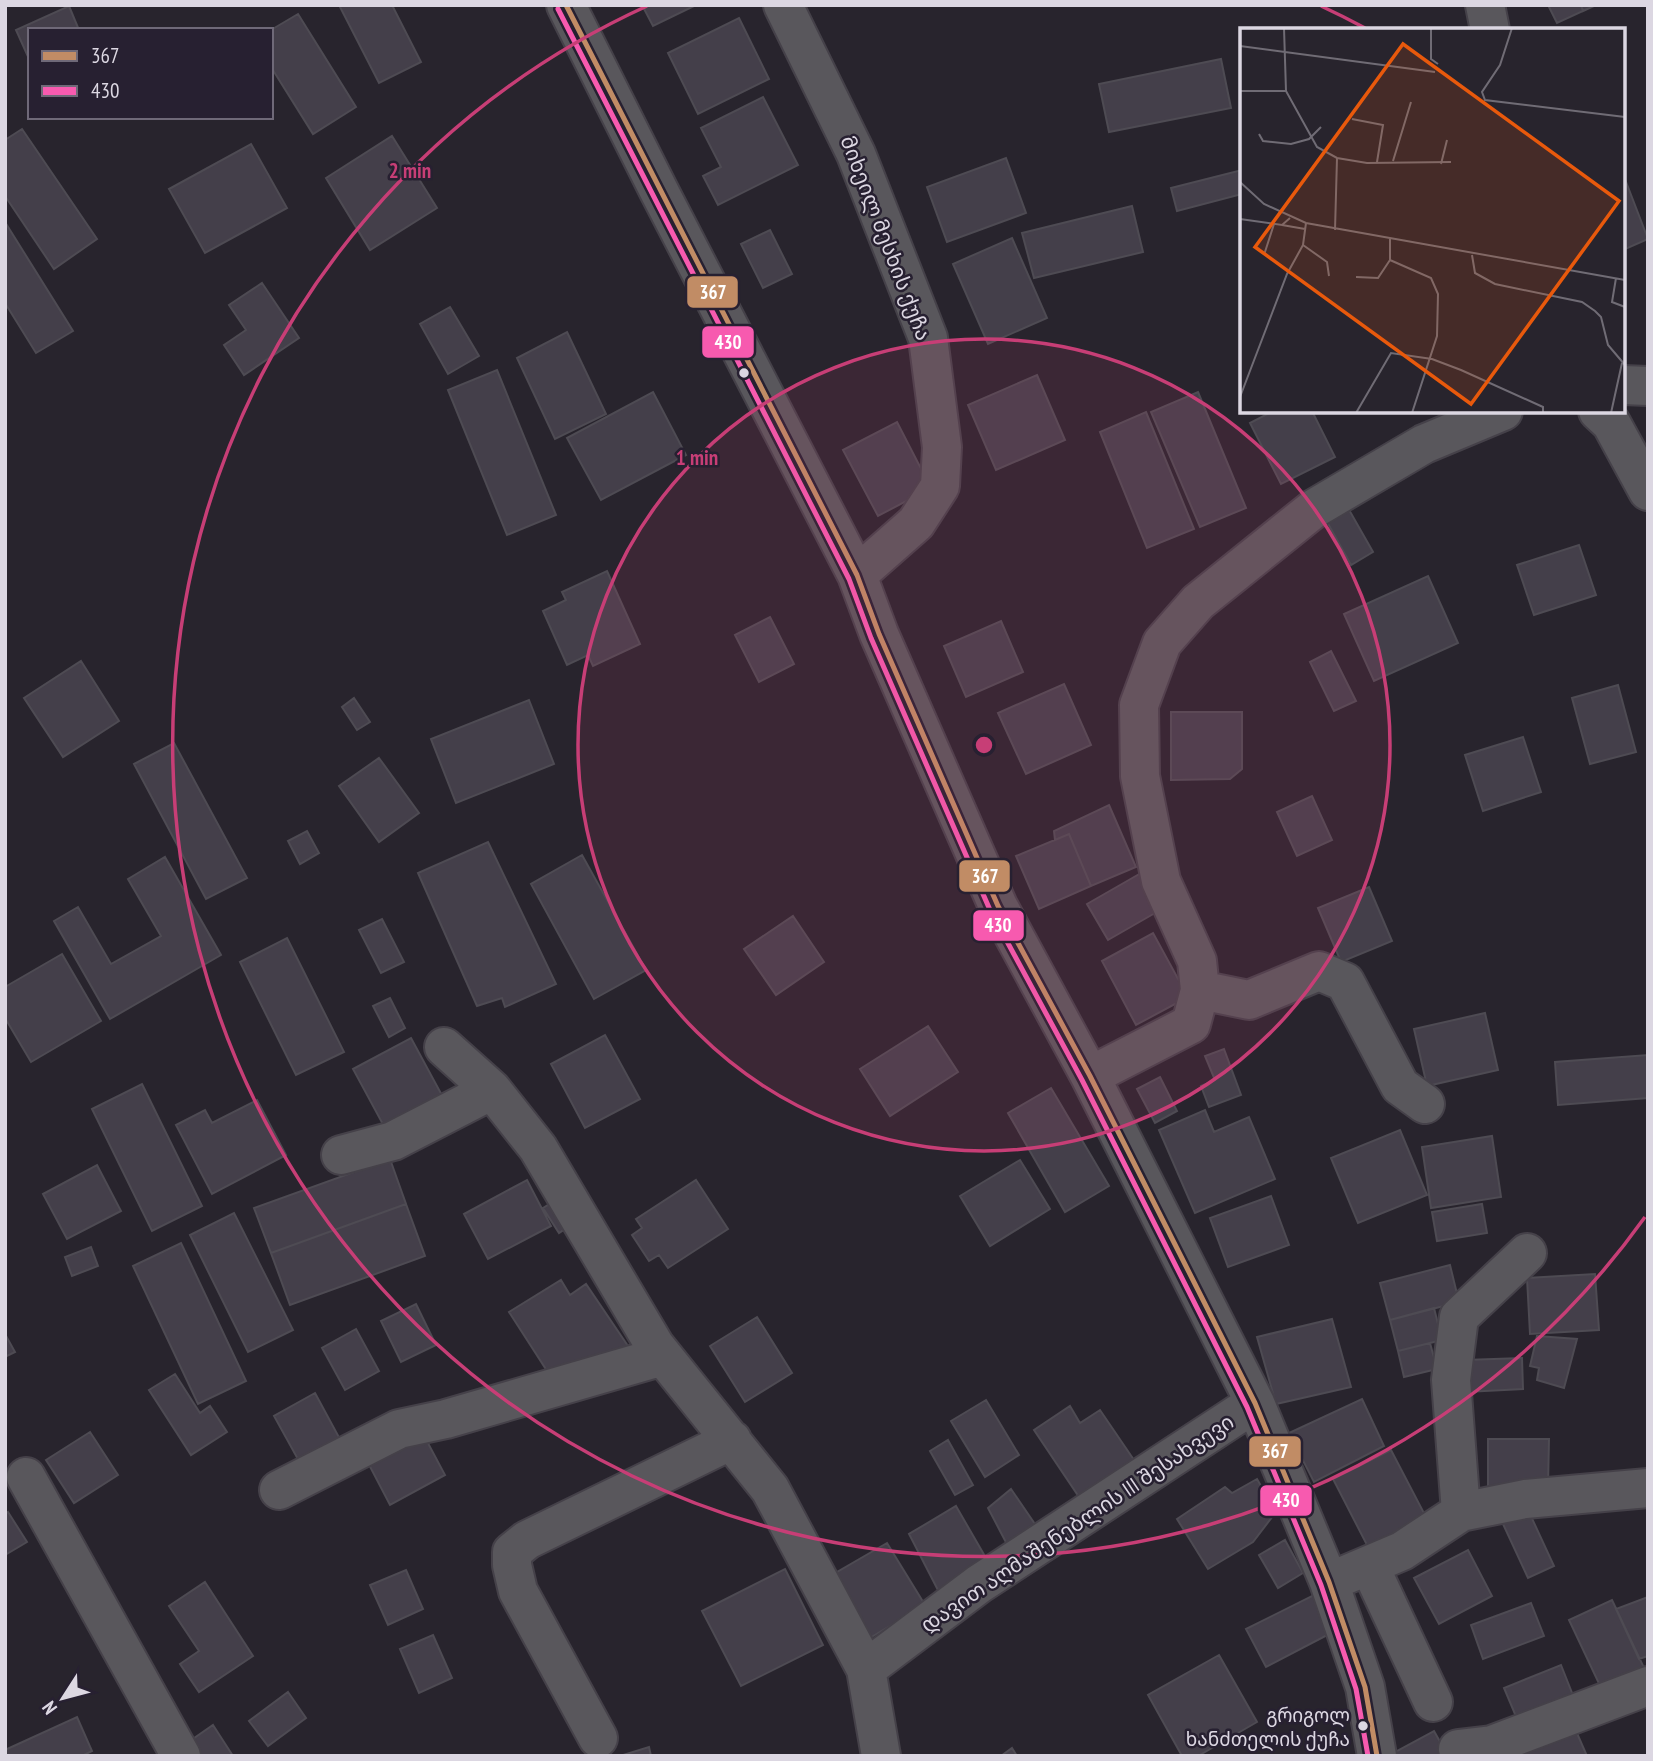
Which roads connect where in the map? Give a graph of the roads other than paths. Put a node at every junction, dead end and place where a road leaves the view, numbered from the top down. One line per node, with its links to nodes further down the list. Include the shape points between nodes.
1 (566, 5): 10 (street)
2 (783, 5): 10 (street, მიხეილ მესხის ქუჩა, via 856,154 928,338 937,406 940,486 916,523)
3 (1485, 5): 4 (street)
4 (1490, 28)
5 (1625, 385): 6 (street)
6 (1648, 386)
7 (1498, 413): 11 (street, via 1424,444 1315,508 1198,602 1161,643 1139,705 1140,775 1161,881 1197,961)
8 (1600, 413): 9 (street, via 1611,423)
9 (1648, 491)
10 (857, 575): 13 (street, via 998,906)
11 (1200, 990): 13 (street, via 1191,1024); 15 (street, via 1249,1000 1319,971 1345,982 1400,1086)
12 (444, 1047): 14 (street)
13 (1090, 1076): 19 (street)
14 (492, 1090): 16 (street, via 393,1141); 18 (street, via 538,1148)
15 (1425, 1104)
16 (341, 1155)
17 (1527, 1253): 24 (street, via 1459,1317 1451,1380)
18 (663, 1356): 20 (street); 23 (street, via 399,1429)
19 (1255, 1403): 26 (street); 27 (street, დავით აღმაშენებლის III შესახვევი, via 979,1584)
20 (732, 1440): 27 (street, via 770,1489); 31 (street, via 527,1540 512,1552 518,1591)
21 (26, 1477): 33 (street)
22 (1648, 1488): 24 (street, via 1525,1499)
23 (279, 1490)
24 (1461, 1511): 25 (street, via 1402,1550)
25 (1369, 1565): 26 (street); 30 (street)
26 (1329, 1582): 29 (street)
27 (866, 1669): 34 (street)
28 (1648, 1686): 32 (street, via 1492,1745)
29 (1365, 1687): 30 (street); 35 (street)
30 (1433, 1702): 32 (street)
31 (598, 1738)
32 (1460, 1752)
33 (181, 1756)
34 (881, 1756)
35 (1377, 1756)

